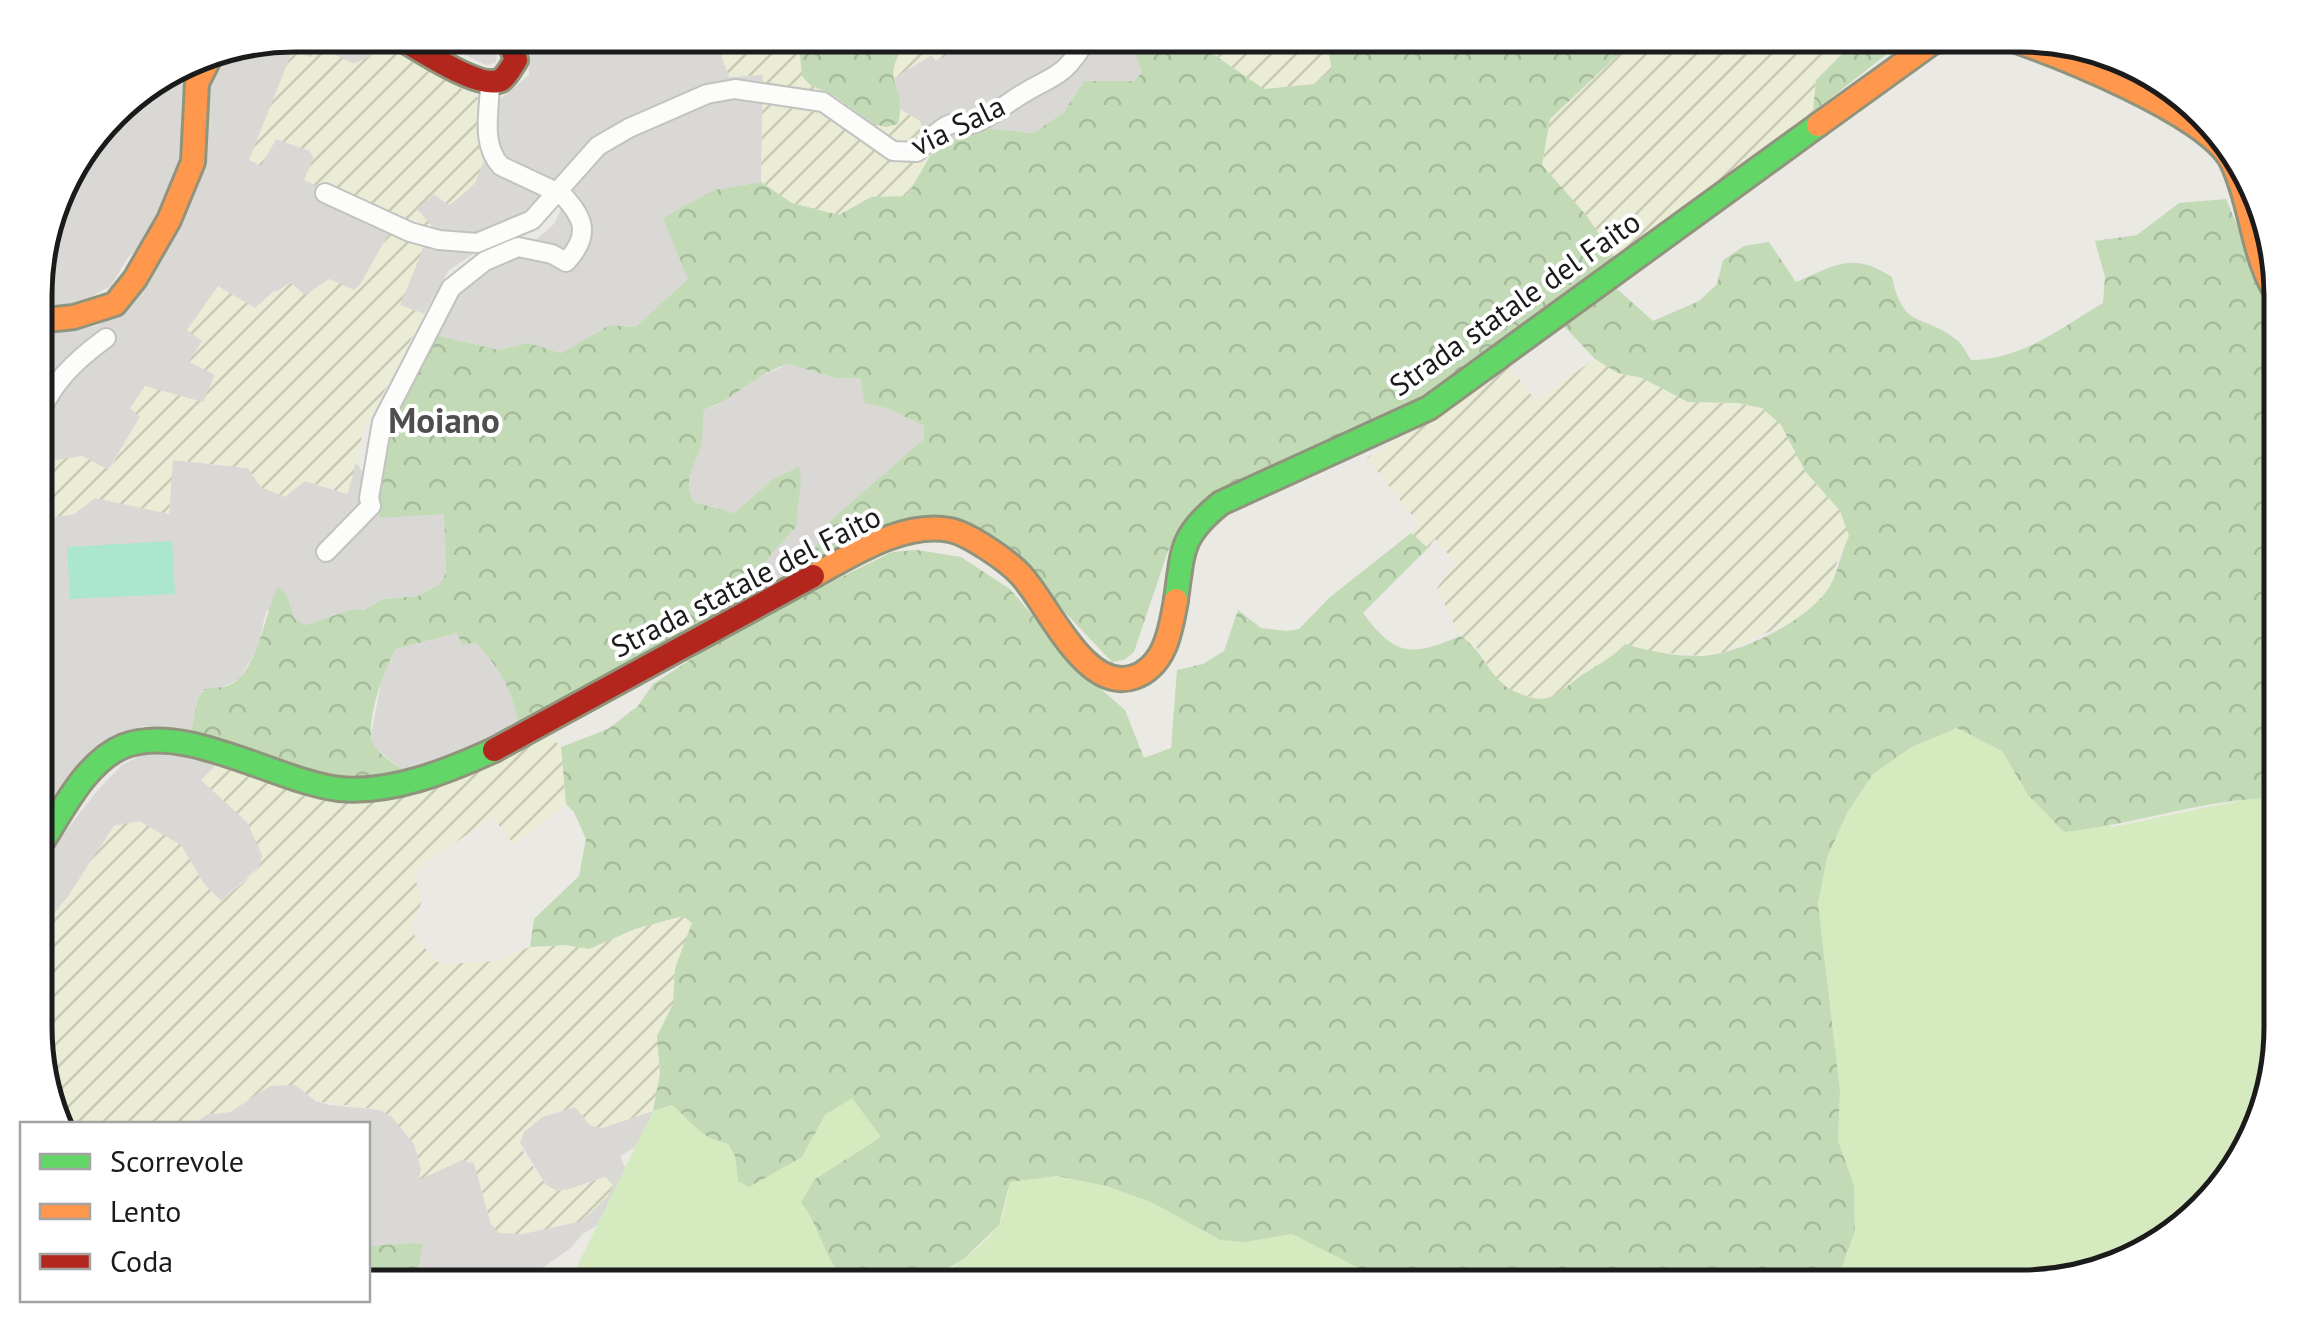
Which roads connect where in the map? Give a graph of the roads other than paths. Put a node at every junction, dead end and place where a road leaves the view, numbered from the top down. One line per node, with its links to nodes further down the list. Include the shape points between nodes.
1 (427, 52): 7 (street)
2 (515, 52): 7 (street, via 502,80)
3 (1079, 52): 9 (street, via Sala, via 1060,76 984,120 949,124 917,152 893,152 823,102 735,89 707,94 598,146)
4 (1919, 52): 17 (street, Strada statale del Faito, via 1429,408 1198,521 1186,539 1158,662 1132,679 1111,678 1088,665 1019,573 968,536 944,529 902,534 494,750 443,770 339,788 192,746 130,743 106,756)
5 (2059, 56): 8 (street)
6 (203, 72): 13 (street, via 193,162 135,280 116,304)
7 (490, 82): 9 (street, via 488,142 494,159)
8 (2193, 125)
9 (556, 193): 10 (street, via Sala, via 532,220 477,243 410,232); 16 (street, via 575,208 581,246 566,262 518,247 450,288 382,422 371,506)
10 (324, 194)
11 (2249, 214): 12 (street)
12 (2260, 257)
13 (52, 319)
14 (106, 338): 15 (street)
15 (52, 392)
16 (326, 552)
17 (52, 830)

